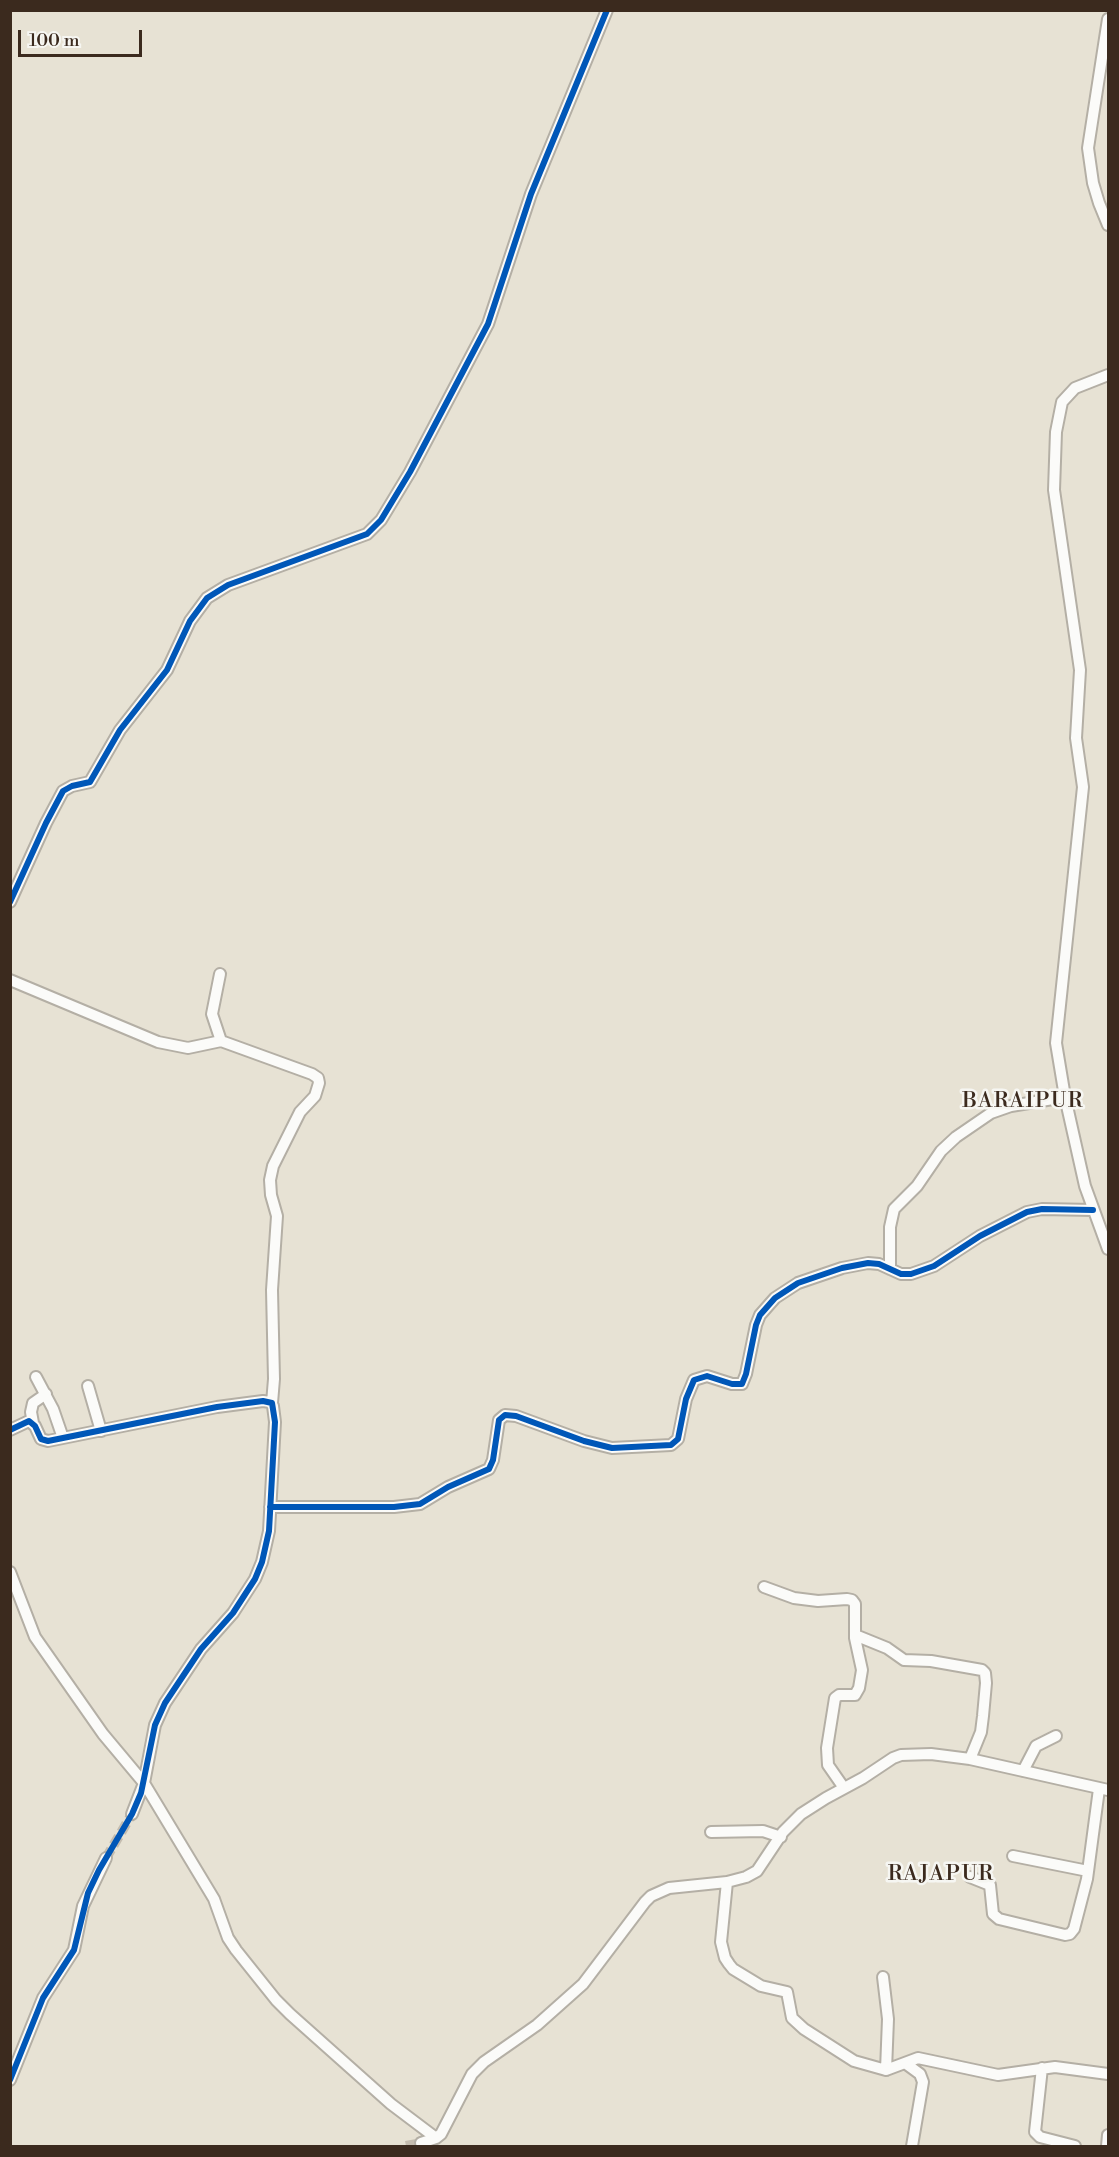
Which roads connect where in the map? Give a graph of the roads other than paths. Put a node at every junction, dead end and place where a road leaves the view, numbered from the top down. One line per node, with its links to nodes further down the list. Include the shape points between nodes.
1 (607, 10): 5 (street, via 531,194 488,324 388,510 366,534 244,579 207,598 190,621 167,670 120,730 90,782 63,791)
2 (1108, 19): 3 (street, via 1088,148 1093,183)
3 (1108, 225)
4 (1108, 375): 9 (street, via 1068,394 1062,402 1056,432 1054,501 1080,670 1076,738 1083,787 1056,1034)
5 (10, 902)
6 (220, 974): 8 (street, via 212,1014)
7 (10, 980): 8 (street, via 158,1042 188,1047)
8 (221, 1041): 16 (street, via 312,1074 319,1083 315,1096 300,1112 287,1136 270,1180 277,1216 272,1290)
9 (1065, 1097): 10 (street); 12 (street, via 991,1113 941,1151 917,1186 894,1209)
10 (1093, 1210): 11 (street); 12 (street, via 1027,1212 934,1266 906,1274)
11 (1108, 1249)
12 (890, 1269): 21 (street, via 875,1263 842,1268 798,1283 775,1298 756,1325 742,1384 707,1376 694,1380 678,1439 671,1445 612,1448 505,1415 499,1420 489,1469 420,1504)
13 (36, 1377): 15 (street)
14 (88, 1386): 19 (street)
15 (46, 1394): 17 (street, via 33,1403); 20 (street)
16 (273, 1407): 19 (street, via 263,1401 217,1407); 21 (street)
17 (33, 1423): 18 (street, via 25,1422); 20 (street, via 45,1441)
18 (10, 1430)
19 (101, 1431): 20 (street)
20 (63, 1438)
21 (270, 1508): 28 (street, via 266,1548 255,1579 165,1703 155,1725)
22 (10, 1572): 28 (street, via 35,1637 103,1734)
23 (764, 1587): 24 (street, via 806,1600 852,1600 856,1608)
24 (855, 1635): 26 (street, via 904,1660 972,1667 985,1673 981,1732); 29 (street, via 861,1665 859,1688 855,1695 835,1698 828,1740 828,1765)
25 (1056, 1736): 27 (street, via 1036,1746)
26 (970, 1758): 27 (street); 29 (street, via 901,1755)
27 (1023, 1771): 30 (street)
28 (144, 1783): 31 (street); 46 (street, via 214,1899 228,1938 276,2000 362,2079)
29 (844, 1788): 33 (street, via 801,1814)
30 (1104, 1790): 36 (street)
31 (132, 1814)
32 (711, 1832): 33 (street, via 763,1831)
33 (781, 1837): 38 (street, via 757,1871)
34 (1013, 1856): 36 (street)
35 (106, 1858): 44 (street, via 83,1906 74,1950 43,1998)
36 (1088, 1871): 37 (street, via 1074,1929 1068,1935 995,1917 990,1885)
37 (970, 1877)
38 (727, 1882): 42 (street, via 721,1942 733,1969 764,1987 787,1992 790,2017 811,2034 854,2061); 46 (street, via 669,1888 651,1896 583,1984 472,2074 445,2129)
39 (883, 1977): 42 (street, via 888,2019)
40 (905, 2063): 41 (street, via 921,2058 998,2075); 42 (street); 48 (street, via 920,2074 923,2082)
41 (1042, 2068): 43 (street); 49 (street, via 1035,2132 1040,2137)
42 (886, 2070)
43 (1108, 2074)
44 (10, 2080)
45 (1108, 2135): 50 (street)
46 (436, 2138): 47 (street)
47 (421, 2143)
48 (912, 2146)
49 (1075, 2146)
50 (1107, 2146)

